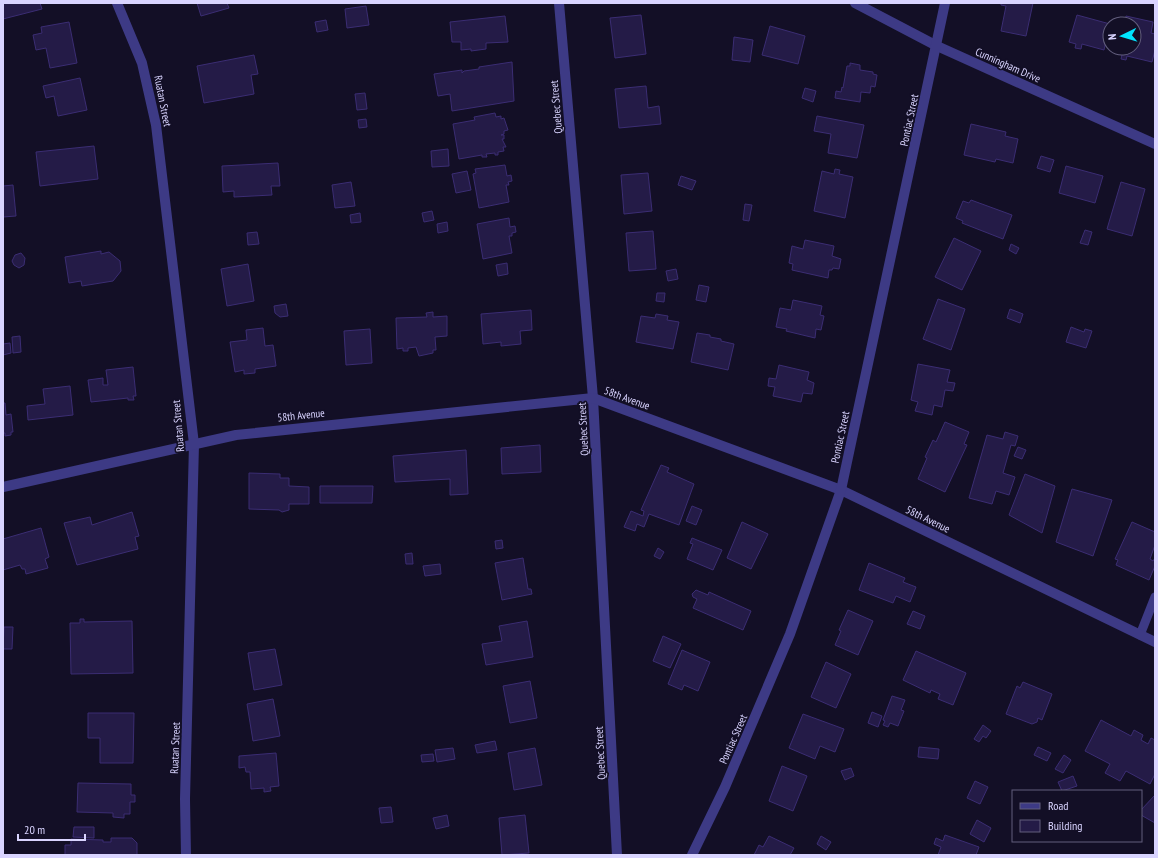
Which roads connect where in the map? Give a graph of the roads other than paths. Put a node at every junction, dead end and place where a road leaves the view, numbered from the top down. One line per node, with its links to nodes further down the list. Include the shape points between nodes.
1 (117, 3): 8 (street, Ruatan Street, via 142,63 156,125)
2 (559, 3): 7 (street, Quebec Street)
3 (854, 3): 5 (street, Cunningham Drive)
4 (945, 3): 5 (street, Pontiac Street)
5 (937, 46): 6 (street, Cunningham Drive); 10 (street, Pontiac Street)
6 (1155, 144)
7 (593, 398): 8 (street, 58th Avenue, via 251,433); 10 (street, 58th Avenue); 15 (street, Quebec Street)
8 (194, 444): 9 (street, 58th Avenue); 14 (street, Ruatan Street, via 185,799)
9 (3, 487)
10 (841, 490): 12 (street, 58th Avenue); 16 (street, Pontiac Street, via 790,634 725,787)
11 (1155, 596): 12 (lane)
12 (1140, 635): 13 (street, 58th Avenue)
13 (1155, 642)
14 (186, 855)
15 (617, 855)
16 (692, 855)

